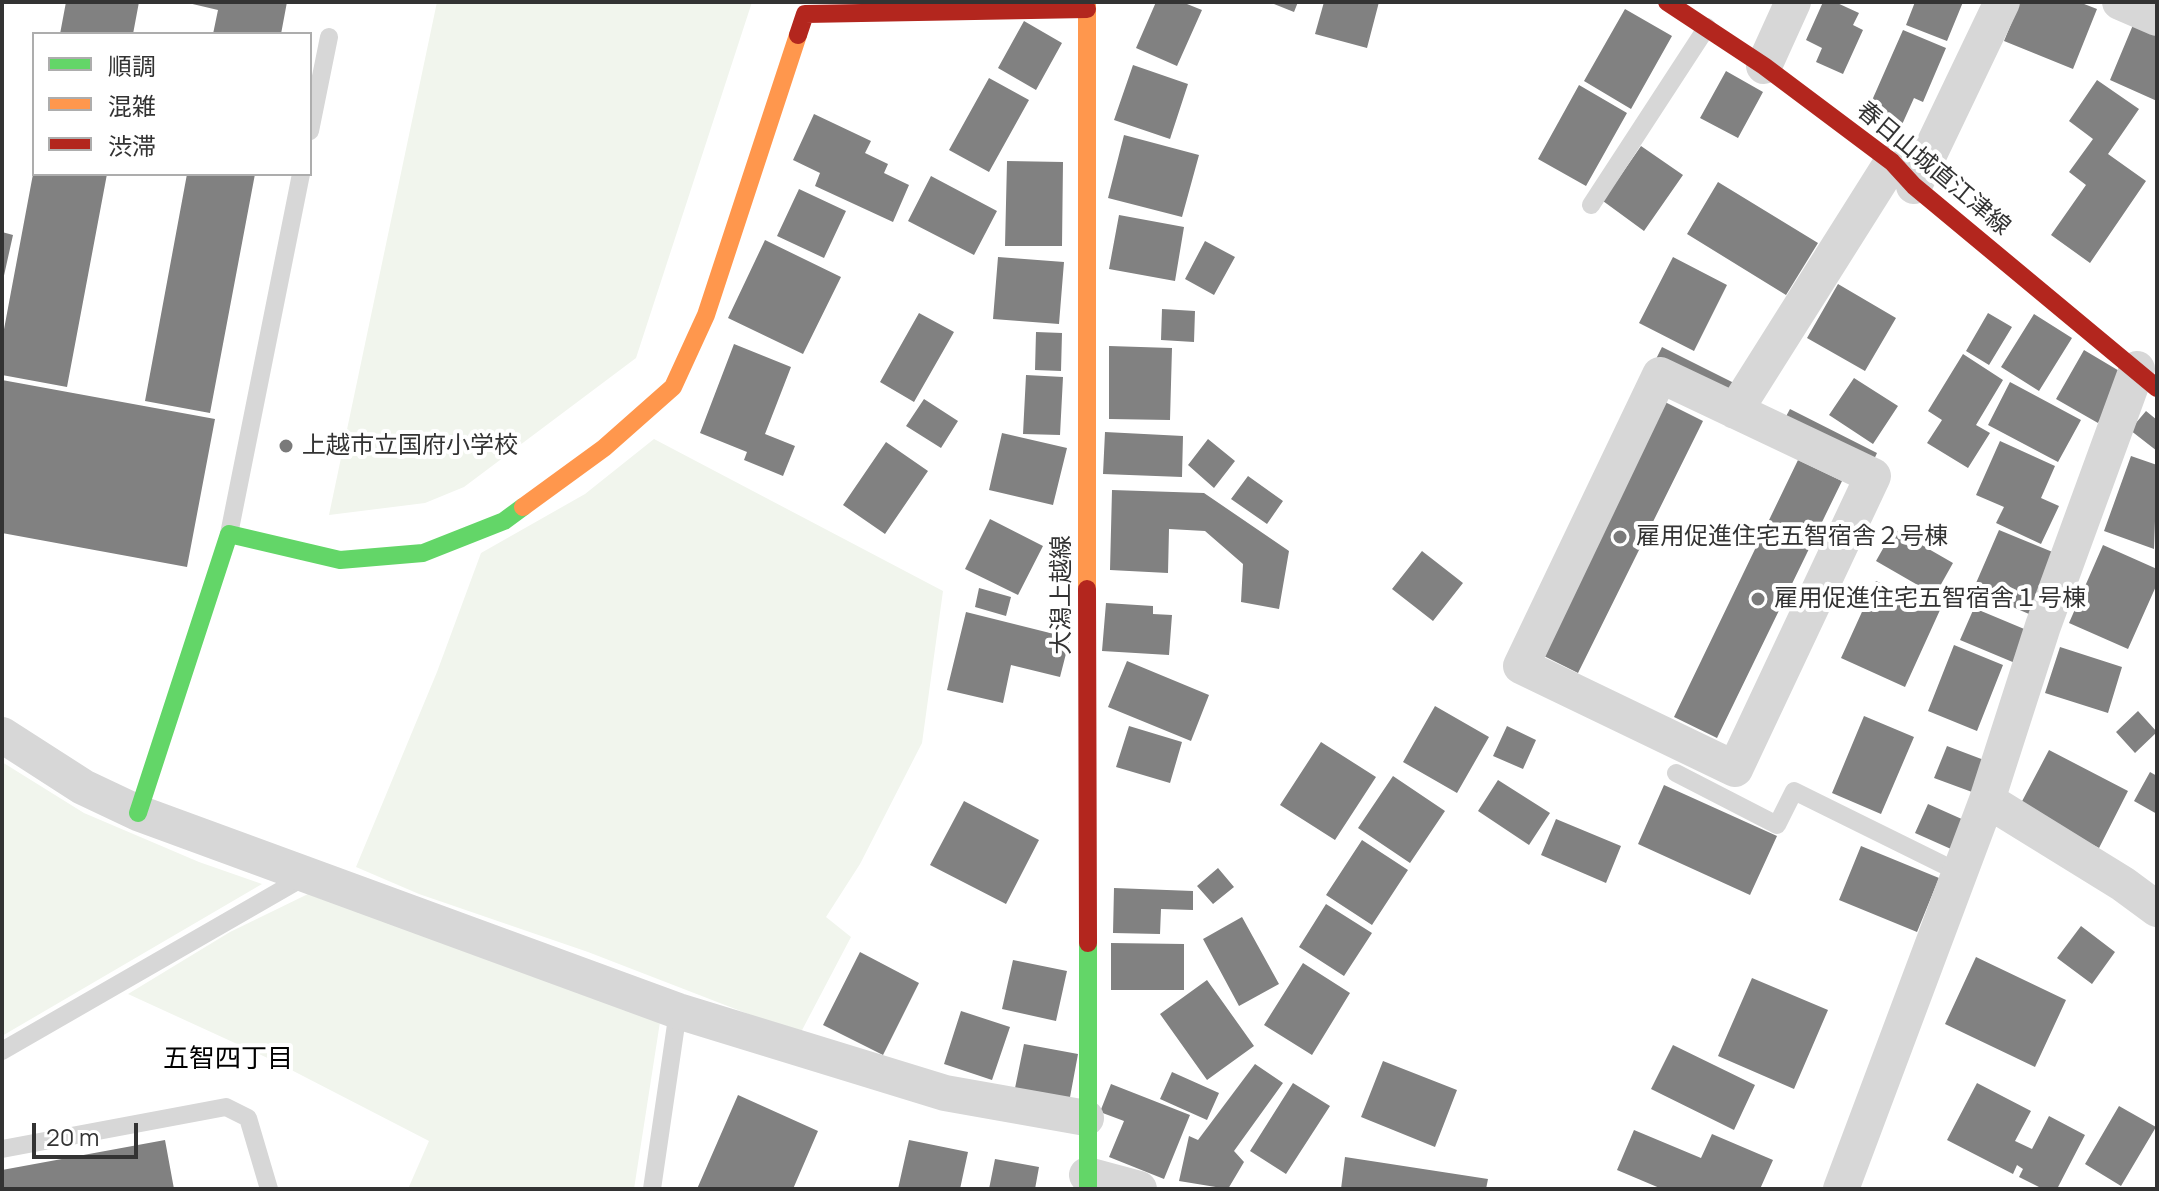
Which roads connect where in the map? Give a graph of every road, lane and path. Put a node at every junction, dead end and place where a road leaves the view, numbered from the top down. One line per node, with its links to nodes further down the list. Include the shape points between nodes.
1 (1667, 2): 7 (main road, 春日山城直江津線)
2 (1793, 2): 9 (street)
3 (2002, 2): 11 (street)
4 (2120, 2): 6 (street)
5 (1087, 5): 16 (main road, via 805,14 706,315 688,361 653,408 504,521 423,553 340,560); 26 (main road, 大潟上越線)
6 (2157, 18)
7 (1707, 27): 9 (main road, 春日山城直江津線); 13 (lane)
8 (329, 37): 10 (lane)
9 (1764, 66): 11 (main road, 春日山城直江津線)
10 (312, 121)
11 (1903, 174): 14 (main road, 春日山城直江津線); 15 (street)
12 (301, 176): 16 (lane)
13 (1591, 205)
14 (2147, 379): 19 (street, via 2043,626)
15 (1735, 411): 15 (street, via 1660,375 1521,666 1735,769 1873,476)
16 (229, 534): 20 (main road)
17 (2, 735): 20 (street, via 83,787)
18 (1676, 773): 21 (lane, via 1777,825 1794,791)
19 (1987, 800): 21 (street); 23 (street)
20 (138, 813): 22 (street)
21 (1958, 872): 32 (street)
22 (306, 876): 24 (street); 25 (lane)
23 (2157, 909)
24 (678, 1011): 26 (street, via 945,1093); 30 (lane)
25 (2, 1051)
26 (1086, 1118): 28 (main road, 大潟上越線)
27 (2, 1149): 29 (lane, via 226,1107 248,1118)
28 (1088, 1182): 31 (street)
29 (269, 1189)
30 (652, 1189)
31 (1139, 1189)
32 (1841, 1189)

